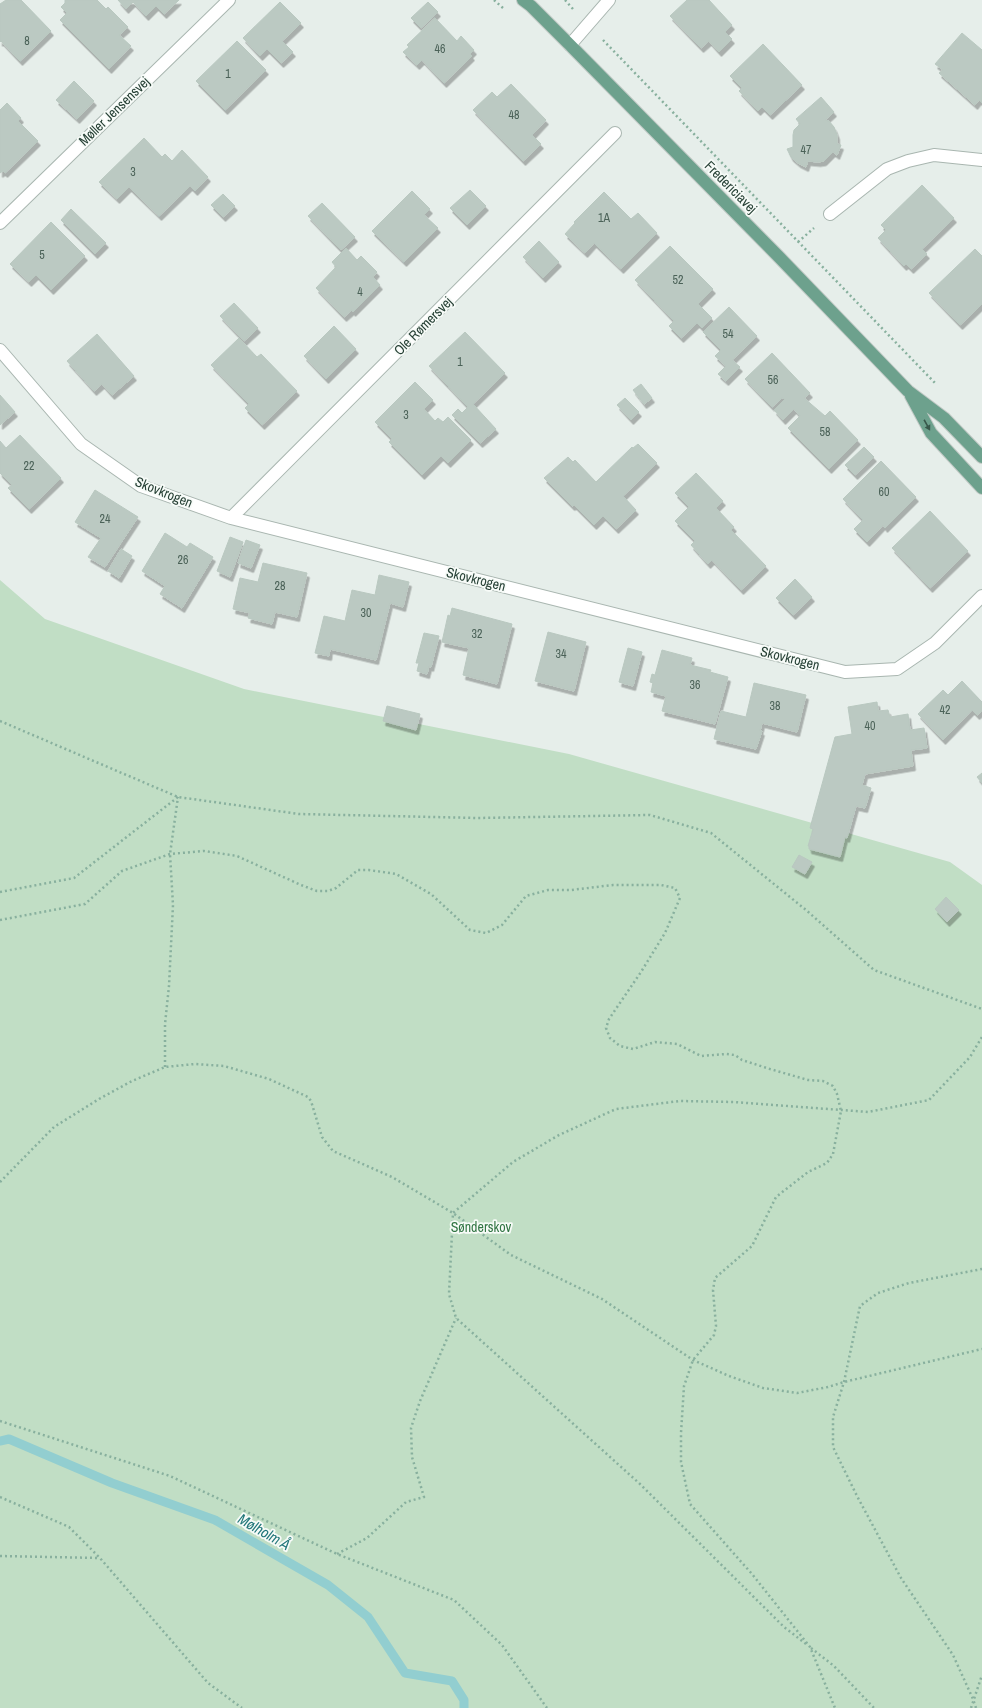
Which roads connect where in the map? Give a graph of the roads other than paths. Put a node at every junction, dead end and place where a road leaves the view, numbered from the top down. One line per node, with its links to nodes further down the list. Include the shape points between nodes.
1 (229, 0): 8 (street, Møller Jensensvej)
2 (609, 0): 4 (street)
3 (527, 2): 4 (main road, Fredericiavej)
4 (570, 45): 10 (main road, Fredericiavej)
5 (615, 133): 13 (street, Ole Rømersvej)
6 (982, 160): 7 (street, via 934,155 908,160 886,169)
7 (830, 214)
8 (0, 223)
9 (0, 350): 13 (street, Skovkrogen, via 81,444 141,486)
10 (908, 391): 11 (main road, Fredericiavej, via 944,418); 12 (main road, Fredericiavej, one-way to 12, via 931,433)
11 (982, 457)
12 (982, 488)
13 (231, 518): 14 (street, Skovkrogen, via 845,672 897,669 935,643)
14 (982, 596)

